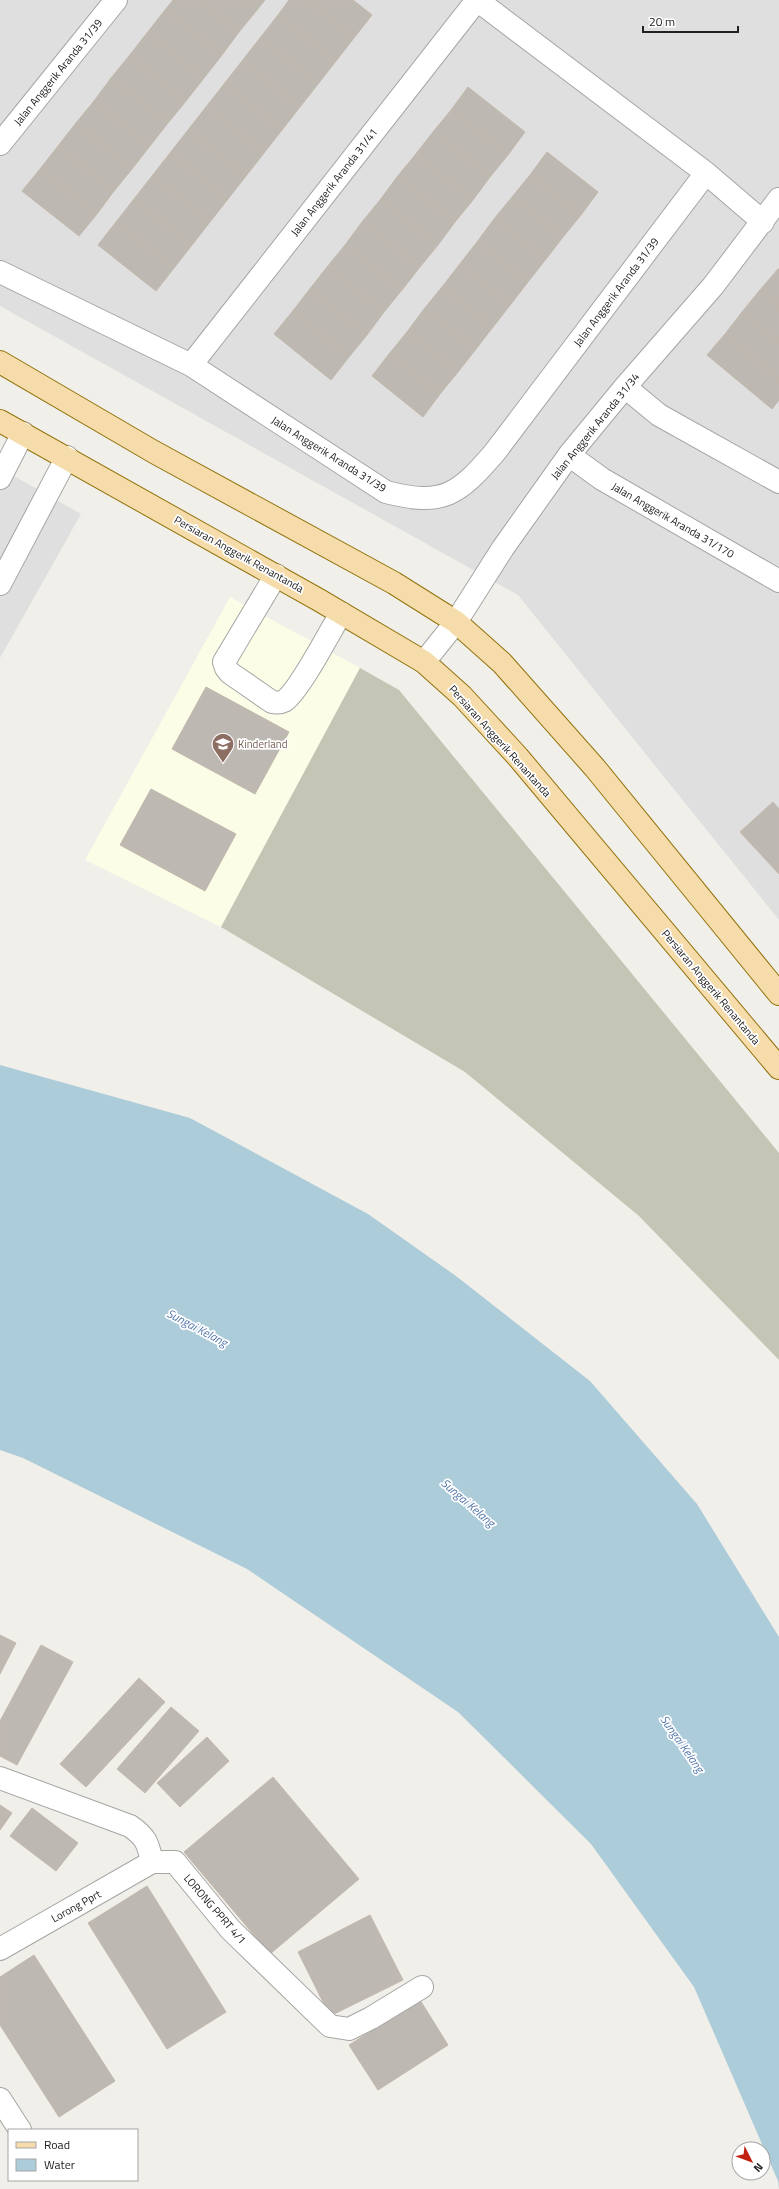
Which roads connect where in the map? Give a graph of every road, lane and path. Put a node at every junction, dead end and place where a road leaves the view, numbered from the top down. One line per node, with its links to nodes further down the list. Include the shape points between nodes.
1 (116, 0): 3 (street, Jalan Anggerik Aranda 31/39)
2 (477, 0): 4 (street); 9 (street, Jalan Anggerik Aranda 31/41)
3 (0, 144)
4 (706, 173): 6 (street); 9 (street, Jalan Anggerik Aranda 31/39, via 495,452 471,480 451,494 433,497 404,496 386,492)
5 (779, 199): 6 (street, Jalan Anggerik Aranda 31/34)
6 (763, 222): 10 (street, Jalan Anggerik Aranda 31/34, via 713,286)
7 (0, 272): 9 (street, Jalan Anggerik Aranda 31/39)
8 (0, 362): 22 (main road, via 154,452 394,583)
9 (190, 365)
10 (625, 387): 13 (street, Jalan Anggerik Aranda 31/34); 16 (street, via 659,415)
11 (0, 421): 12 (main road, Persiaran Anggerik Renantanda)
12 (23, 433): 14 (main road, Persiaran Anggerik Renantanda); 15 (street)
13 (569, 455): 19 (street, Jalan Anggerik Aranda 31/170, via 602,479); 22 (street, Jalan Anggerik Aranda 31/34, via 503,548)
14 (67, 457): 17 (street); 18 (main road, Persiaran Anggerik Renantanda)
15 (0, 478)
16 (779, 482)
17 (5, 562): 20 (street)
18 (276, 575): 21 (main road, Persiaran Anggerik Renantanda); 21 (street, via 224,662 230,673 272,702 279,703 285,700 296,688)
19 (779, 580)
20 (0, 584)
21 (341, 613): 23 (main road, Persiaran Anggerik Renantanda)
22 (456, 622): 23 (street, Jalan Anggerik Aranda 31/34); 24 (main road, via 502,663 595,768)
23 (424, 662): 25 (main road, Persiaran Anggerik Renantanda, via 462,696 518,757)
24 (779, 994)
25 (779, 1068)
26 (0, 1778): 27 (street, via 130,1826 143,1835)
27 (152, 1862): 28 (street, Lorong Pprt); 29 (street, LORONG PPRT 4/1, via 174,1862 230,1929 330,2026 349,2029)
28 (0, 1949)
29 (422, 1987)
30 (0, 2099): 31 (street)
31 (19, 2129)

